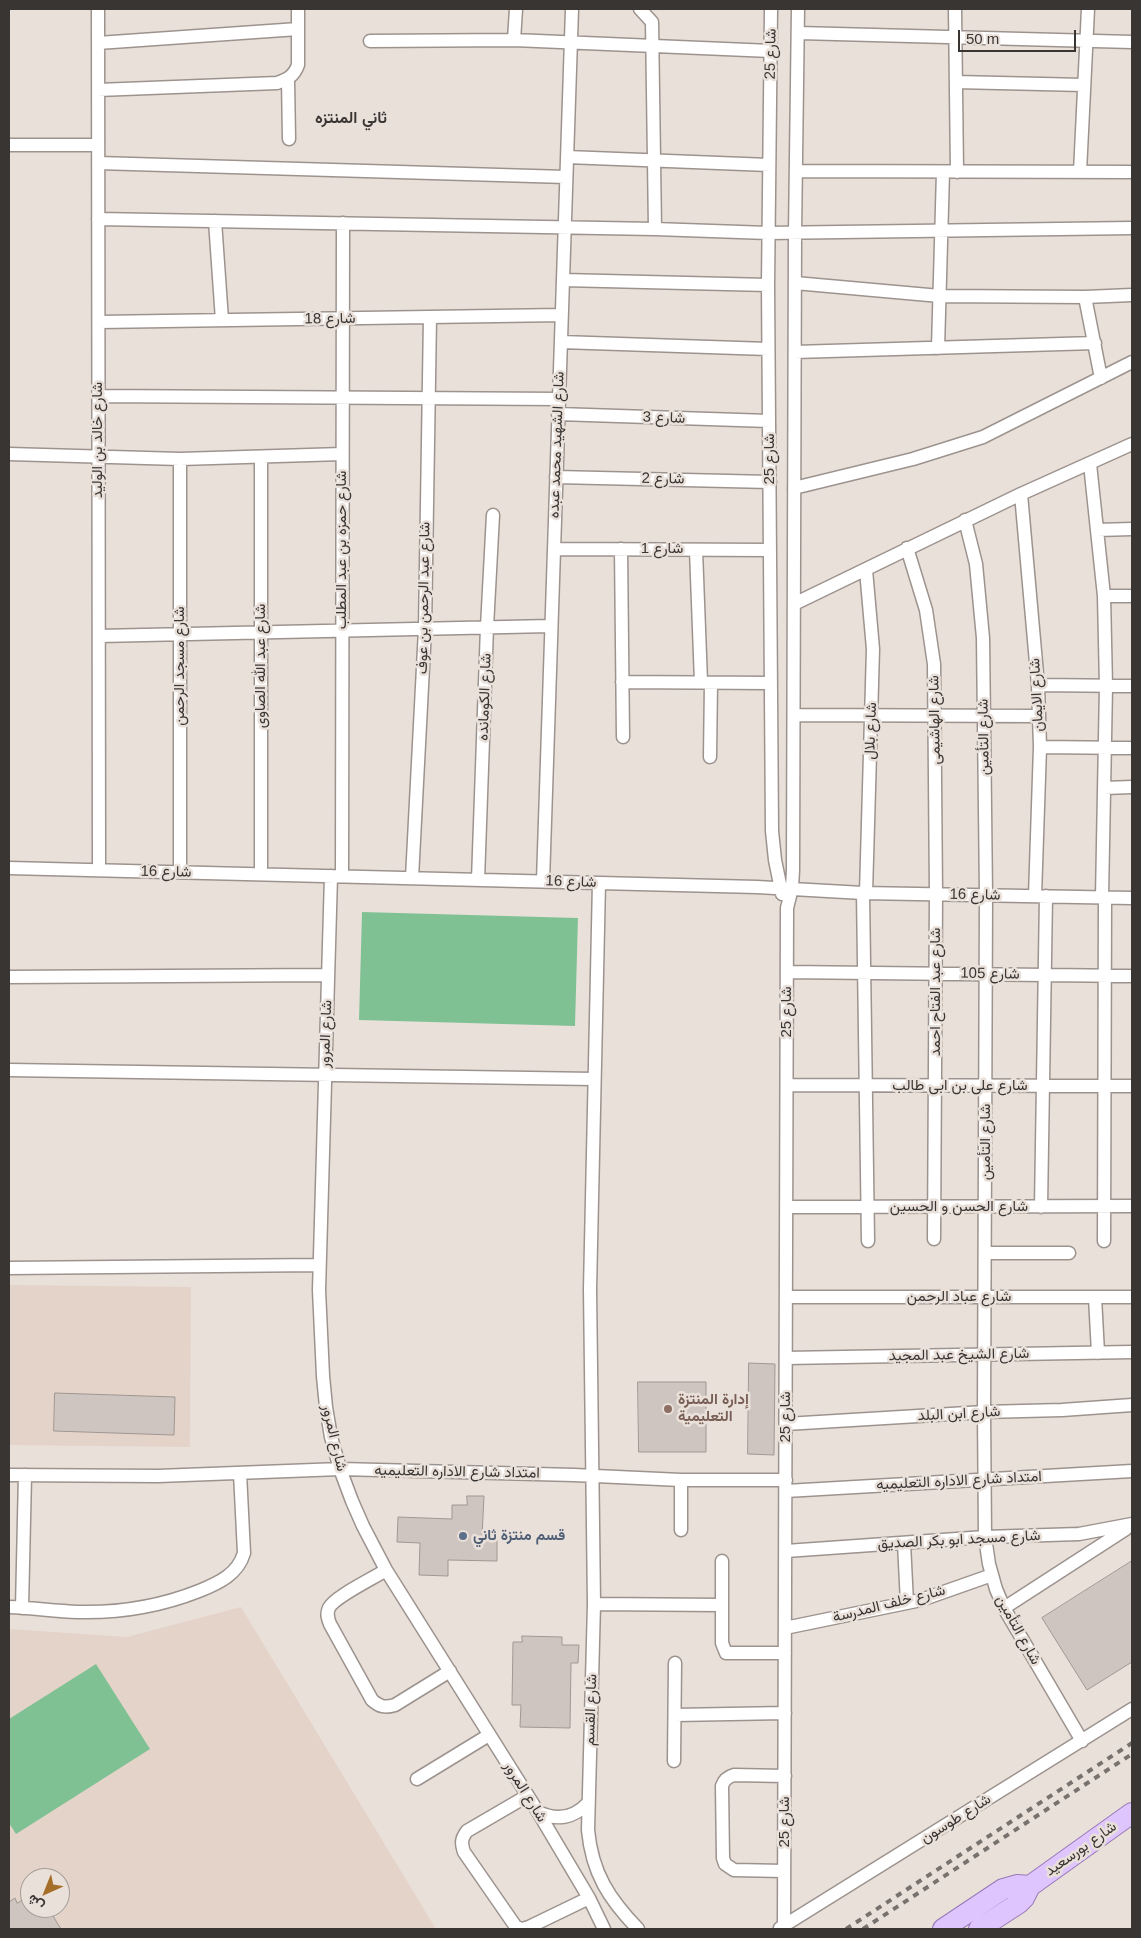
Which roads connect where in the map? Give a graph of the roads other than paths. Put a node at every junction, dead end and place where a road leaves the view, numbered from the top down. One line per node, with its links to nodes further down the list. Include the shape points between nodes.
1 (98, 9): 18 (street, شارع خالد بن الوليد)
2 (298, 9): 10 (street)
3 (516, 9): 13 (street)
4 (572, 9): 16 (street, شارع الشهيد محمد عبده)
5 (640, 9): 19 (street, via 652,22)
6 (771, 9): 20 (street, شارع 25)
7 (798, 9): 11 (street, شارع 25)
8 (955, 9): 12 (street)
9 (1088, 9): 14 (street)
10 (298, 29): 18 (street); 21 (street, via 298,65)
11 (799, 33): 12 (street); 32 (street, شارع 25)
12 (955, 37): 14 (street); 22 (street)
13 (514, 40): 15 (street); 16 (street)
14 (1086, 40): 17 (street); 23 (street)
15 (370, 41)
16 (571, 42): 19 (street); 28 (street, شارع الشهيد محمد عبده)
17 (1132, 42)
18 (98, 43): 24 (street, شارع خالد بن الوليد)
19 (652, 45): 20 (street); 29 (street)
20 (771, 51): 31 (street, شارع 25)
21 (288, 79): 24 (street, via 277,83); 25 (street)
22 (956, 82): 23 (street); 34 (street)
23 (1084, 85): 35 (street)
24 (98, 90): 27 (street, شارع خالد بن الوليد)
25 (288, 139)
26 (9, 145): 27 (street)
27 (98, 145): 30 (street, شارع خالد بن الوليد)
28 (567, 156): 29 (street); 37 (street, شارع الشهيد محمد عبده)
29 (654, 160): 31 (street); 43 (street)
30 (98, 163): 37 (street); 38 (street, شارع خالد بن الوليد)
31 (769, 165): 45 (street, شارع 25)
32 (797, 171): 33 (street); 46 (street, شارع 25)
33 (943, 172): 34 (street); 44 (street)
34 (957, 172): 35 (street)
35 (1080, 172): 36 (street)
36 (1132, 172)
37 (566, 177): 41 (street, شارع الشهيد محمد عبده)
38 (98, 219): 39 (street); 57 (street, شارع خالد بن الوليد)
39 (215, 221): 40 (street); 56 (street)
40 (342, 223): 41 (street); 55 (street, شارع حمزه بن عبد المطلب)
41 (564, 228): 43 (street); 47 (street, شارع الشهيد محمد عبده)
42 (1132, 228): 44 (street)
43 (655, 229): 45 (street)
44 (941, 231): 46 (street); 51 (street)
45 (768, 233): 46 (street); 49 (street, شارع 25)
46 (795, 233): 48 (street, شارع 25)
47 (563, 280): 49 (street); 53 (street, شارع الشهيد محمد عبده)
48 (795, 283): 51 (street); 62 (street, شارع 25)
49 (768, 285): 61 (street, شارع 25)
50 (1132, 295): 52 (street)
51 (940, 296): 52 (street); 60 (street)
52 (1086, 297): 59 (street)
53 (561, 315): 54 (street, شارع 18); 58 (street, شارع الشهيد محمد عبده)
54 (430, 317): 55 (street, شارع 18); 67 (street, شارع عبد الرحمن بن عوف)
55 (343, 318): 56 (street, شارع 18); 66 (street, شارع حمزه بن عبد المطلب)
56 (222, 320): 57 (street, شارع 18)
57 (98, 322): 65 (street, شارع خالد بن الوليد)
58 (560, 342): 61 (street); 68 (street, شارع الشهيد محمد عبده)
59 (1095, 343): 60 (street); 64 (street)
60 (938, 348): 62 (street)
61 (768, 349): 70 (street, شارع 25)
62 (795, 352): 80 (street, شارع 25)
63 (1132, 362): 64 (street)
64 (1101, 378): 80 (street, via 983,436 951,448)
65 (99, 396): 66 (street); 74 (street, شارع خالد بن الوليد)
66 (342, 398): 67 (street); 73 (street, شارع حمزه بن عبد المطلب)
67 (427, 398): 68 (street); 97 (street, شارع عبد الرحمن بن عوف)
68 (559, 399): 69 (street, شارع الشهيد محمد عبده)
69 (558, 414): 70 (street, شارع 3); 78 (street, شارع الشهيد محمد عبده)
70 (769, 421): 79 (street, شارع 25)
71 (1132, 444): 77 (street)
72 (9, 454): 74 (street)
73 (342, 454): 75 (street); 98 (street, شارع حمزه بن عبد المطلب)
74 (98, 456): 76 (street); 101 (street, شارع خالد بن الوليد)
75 (261, 457): 76 (street); 99 (street, شارع عبد الله الصاوى)
76 (180, 459): 100 (street, شارع مسجد الرحمن)
77 (1090, 464): 81 (street); 85 (street)
78 (556, 476): 79 (street, شارع 2); 87 (street, شارع الشهيد محمد عبده)
79 (770, 482): 90 (street, شارع 25)
80 (794, 488): 94 (street, شارع 25)
81 (1021, 494): 83 (street); 105 (street, شارع الايمان)
82 (493, 515): 96 (street, شارع الكومانده)
83 (965, 520): 86 (street); 111 (street, شارع التأمين, via 976,564 983,638)
84 (1132, 529): 85 (street)
85 (1097, 530): 92 (street)
86 (907, 548): 91 (street); 110 (street, شارع الهاشيمى, via 926,610 934,664)
87 (554, 549): 88 (street, شارع 1); 95 (street, شارع الشهيد محمد عبده)
88 (621, 549): 89 (street, شارع 1); 102 (street)
89 (696, 550): 90 (street, شارع 1); 103 (street)
90 (770, 550): 104 (street, شارع 25)
91 (866, 570): 94 (street); 109 (street, شارع بلال, via 873,649)
92 (1104, 596): 93 (street); 106 (street)
93 (1132, 596)
94 (794, 604): 108 (street, شارع 25)
95 (550, 626): 96 (street); 127 (street, شارع الشهيد محمد عبده)
96 (487, 627): 97 (street); 126 (street, شارع الكومانده)
97 (424, 629): 98 (street); 125 (street, شارع عبد الرحمن بن عوف)
98 (342, 630): 99 (street); 124 (street, شارع حمزه بن عبد المطلب)
99 (261, 632): 100 (street); 123 (street, شارع عبد الله الصاوى)
100 (180, 634): 101 (street); 122 (street, شارع مسجد الرحمن)
101 (99, 636): 121 (street, شارع خالد بن الوليد)
102 (622, 682): 103 (street); 113 (street)
103 (706, 682): 104 (street); 117 (street)
104 (770, 683): 129 (street, شارع 25, via 772,831)
105 (1038, 685): 106 (street); 112 (street, شارع الايمان)
106 (1106, 686): 107 (street); 115 (street)
107 (1132, 686)
108 (794, 715): 109 (street); 129 (street, شارع 25)
109 (872, 715): 110 (street); 130 (street, شارع بلال)
110 (935, 716): 111 (street); 131 (street, شارع الهاشيمى)
111 (983, 716): 112 (street); 132 (street, شارع التأمين)
112 (1039, 716): 114 (street, شارع الايمان)
113 (623, 737)
114 (1040, 747): 115 (street); 133 (street, شارع الايمان)
115 (1105, 748): 116 (street); 119 (street)
116 (1132, 748)
117 (710, 756)
118 (1132, 787): 119 (street)
119 (1104, 788): 134 (street)
120 (9, 868): 121 (street, شارع 16)
121 (99, 870): 122 (street, شارع 16)
122 (180, 872): 123 (street, شارع 16)
123 (261, 874): 124 (street, شارع 16)
124 (336, 876): 125 (street, شارع 16); 140 (street, شارع المرور)
125 (412, 878): 126 (street, شارع 16)
126 (478, 880): 127 (street, شارع 16)
127 (543, 881): 128 (street, شارع 16)
128 (599, 883): 129 (street, شارع 16); 147 (street, شارع القسم)
129 (786, 888): 130 (street, شارع 16); 136 (street, شارع 25)
130 (864, 893): 131 (street, شارع 16); 137 (street, شارع بلال)
131 (936, 894): 132 (street, شارع 16); 138 (street, شارع عبد الفتاح احمد)
132 (986, 895): 133 (street, شارع 16); 139 (street, شارع التأمين)
133 (1041, 896): 134 (street, شارع 16); 141 (street, شارع الايمان)
134 (1104, 897): 135 (street, شارع 16); 142 (street)
135 (1132, 898)
136 (787, 972): 137 (street, شارع 105); 148 (street, شارع 25)
137 (864, 973): 138 (street, شارع 105); 149 (street, شارع بلال)
138 (936, 974): 139 (street, شارع 105); 150 (street, شارع عبد الفتاح احمد)
139 (986, 974): 141 (street, شارع 105); 151 (street, شارع التأمين)
140 (328, 975): 144 (street); 146 (street, شارع المرور)
141 (1045, 975): 142 (street, شارع 105); 152 (street, شارع الايمان)
142 (1105, 976): 143 (street, شارع 105); 153 (street)
143 (1132, 976)
144 (9, 977)
145 (9, 1070): 146 (street)
146 (325, 1076): 147 (street); 167 (street, شارع المرور)
147 (594, 1079): 184 (street, شارع القسم, via 590,1289)
148 (787, 1086): 149 (street, شارع على بن ابى طالب); 158 (street, شارع 25)
149 (865, 1086): 150 (street, شارع على بن ابى طالب); 159 (street, شارع بلال)
150 (935, 1086): 151 (street, شارع على بن ابى طالب); 160 (street, شارع عبد الفتاح احمد)
151 (986, 1086): 152 (street, شارع على بن ابى طالب); 161 (street, شارع التأمين)
152 (1043, 1086): 153 (street, شارع على بن ابى طالب); 155 (street, شارع الايمان)
153 (1104, 1086): 154 (street, شارع على بن ابى طالب); 156 (street)
154 (1132, 1086)
155 (1041, 1206): 156 (street, شارع الحسن و الحسين); 161 (street, شارع الحسن و الحسين)
156 (1104, 1206): 157 (street, شارع الحسن و الحسين); 164 (street)
157 (1132, 1206)
158 (786, 1207): 159 (street, شارع الحسن و الحسين); 170 (street, شارع 25)
159 (867, 1207): 160 (street, شارع الحسن و الحسين); 163 (street, شارع بلال)
160 (934, 1207): 161 (street, شارع الحسن و الحسين); 162 (street, شارع عبد الفتاح احمد)
161 (985, 1207): 165 (street, شارع التأمين)
162 (934, 1239)
163 (868, 1241)
164 (1104, 1241)
165 (985, 1253): 166 (street); 171 (street, شارع التأمين)
166 (1069, 1253)
167 (319, 1265): 168 (street); 180 (street, شارع المرور, via 326,1407)
168 (9, 1268)
169 (1132, 1296): 172 (street, شارع عباد الرحمن)
170 (786, 1297): 171 (street, شارع عباد الرحمن); 176 (street, شارع 25)
171 (985, 1297): 172 (street, شارع عباد الرحمن); 175 (street, شارع التأمين)
172 (1095, 1297): 174 (street)
173 (1132, 1352): 174 (street, شارع الشيخ عبد المجيد)
174 (1098, 1353): 175 (street, شارع الشيخ عبد المجيد)
175 (985, 1355): 176 (street, شارع الشيخ عبد المجيد); 178 (street, شارع التأمين)
176 (786, 1358): 179 (street, شارع 25)
177 (1132, 1405): 178 (street, شارع ابن البلد)
178 (984, 1412): 179 (street, شارع ابن البلد); 187 (street, شارع التأمين)
179 (786, 1424): 188 (street, شارع 25)
180 (340, 1469): 182 (street, امتداد شارع الاداره التعليميه); 184 (street, امتداد شارع الاداره التعليميه); 195 (street, شارع المرور, via 363,1526)
181 (1132, 1472): 187 (street, امتداد شارع الاداره التعليميه)
182 (240, 1473): 185 (street, امتداد شارع الاداره التعليميه); 201 (street, via 244,1553 235,1570 224,1579 186,1596 138,1608 80,1612)
183 (9, 1475): 185 (street, امتداد شارع الاداره التعليميه)
184 (593, 1475): 186 (street, امتداد شارع الاداره التعليميه); 198 (street, شارع القسم)
185 (25, 1476): 201 (street)
186 (681, 1480): 188 (street, امتداد شارع الاداره التعليميه); 190 (street)
187 (985, 1480): 188 (street, امتداد شارع الاداره التعليميه); 191 (street, شارع التأمين)
188 (786, 1486): 193 (street, شارع 25)
189 (1132, 1525): 191 (street, شارع مسجد ابو بكر الصديق, via 1079,1534); 202 (street)
190 (681, 1530)
191 (985, 1538): 192 (street, شارع مسجد ابو بكر الصديق); 196 (street, شارع التأمين)
192 (904, 1543): 193 (street, شارع مسجد ابو بكر الصديق); 197 (street)
193 (786, 1551): 203 (street, شارع 25)
194 (722, 1561): 199 (street)
195 (386, 1570): 206 (street, شارع المرور); 206 (street, via 334,1601 328,1610 330,1624 372,1700 386,1708)
196 (992, 1575): 197 (street, شارع خلف المدرسة); 202 (street, شارع التأمين)
197 (907, 1603): 203 (street, شارع خلف المدرسة)
198 (594, 1604): 199 (street); 216 (street, شارع القسم)
199 (722, 1605): 204 (street, via 722,1643 726,1653)
200 (9, 1607): 201 (street)
201 (22, 1608)
202 (1004, 1608): 211 (street, شارع التأمين)
203 (785, 1628): 204 (street, شارع 25)
204 (785, 1653): 208 (street, شارع 25)
205 (675, 1663): 209 (street)
206 (450, 1671): 210 (street, شارع المرور)
207 (1132, 1709): 211 (street, شارع طوسون)
208 (785, 1713): 209 (street); 213 (street, شارع 25)
209 (674, 1715): 212 (street)
210 (489, 1735): 214 (street); 215 (street, شارع المرور)
211 (1082, 1740): 222 (street, شارع طوسون)
212 (674, 1761)
213 (785, 1776): 219 (street, شارع 25); 219 (street, via 734,1775 728,1776 722,1786 725,1864 734,1870)
214 (417, 1779)
215 (527, 1796): 217 (street, شارع المرور); 221 (street, via 467,1831 462,1837 464,1852 516,1927 529,1927)
216 (588, 1802): 217 (street, via 582,1809 565,1817); 224 (street, شارع القسم, via 588,1837 595,1868 607,1892)
217 (538, 1812): 221 (street, شارع المرور)
218 (1132, 1813): 220 (main road, شارع بورسعيد)
219 (784, 1871): 222 (street, شارع 25)
220 (1030, 1886): 225 (main road, شارع بورسعيد, via 1003,1889); 226 (main road, شارع بورسعيد, via 1020,1903)
221 (589, 1898): 223 (street, شارع المرور)
222 (782, 1928)
223 (604, 1929)
224 (638, 1929)
225 (943, 1929)
226 (979, 1929)

